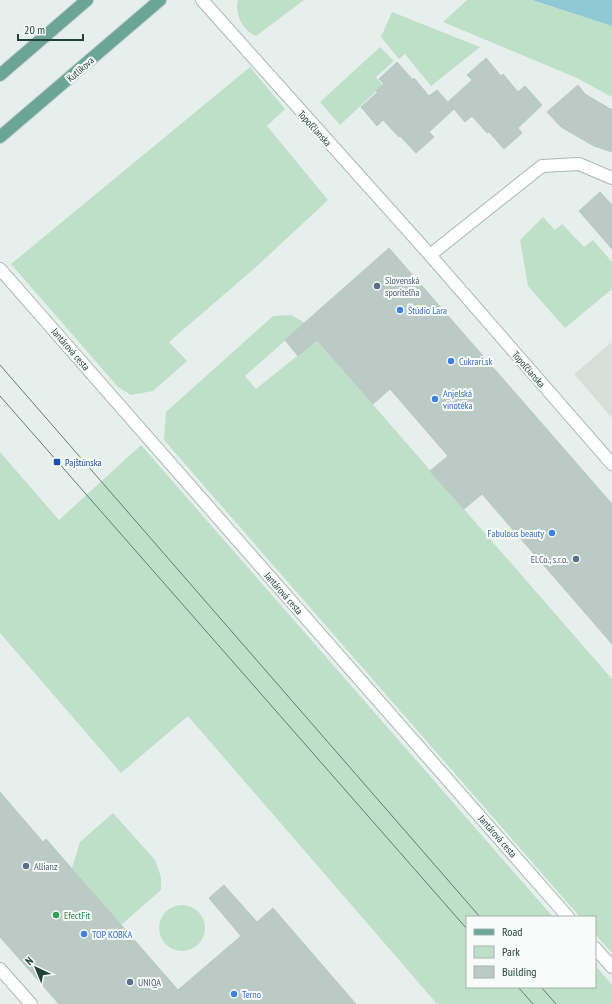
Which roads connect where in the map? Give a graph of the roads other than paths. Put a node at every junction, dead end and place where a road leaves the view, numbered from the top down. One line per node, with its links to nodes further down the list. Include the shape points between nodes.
1 (87, 0): 4 (main road)
2 (160, 0): 5 (main road, Kutlíkova)
3 (202, 0): 7 (street, Topoľčianska)
4 (0, 75)
5 (0, 137)
6 (612, 178): 7 (street, via 579,164 542,166)
7 (430, 255): 9 (street, Topoľčianska)
8 (0, 269): 10 (street, Jantárová cesta)
9 (612, 464)
10 (567, 916)
11 (596, 949): 12 (street)
12 (612, 967)
13 (0, 969): 14 (street)
14 (31, 1004)

